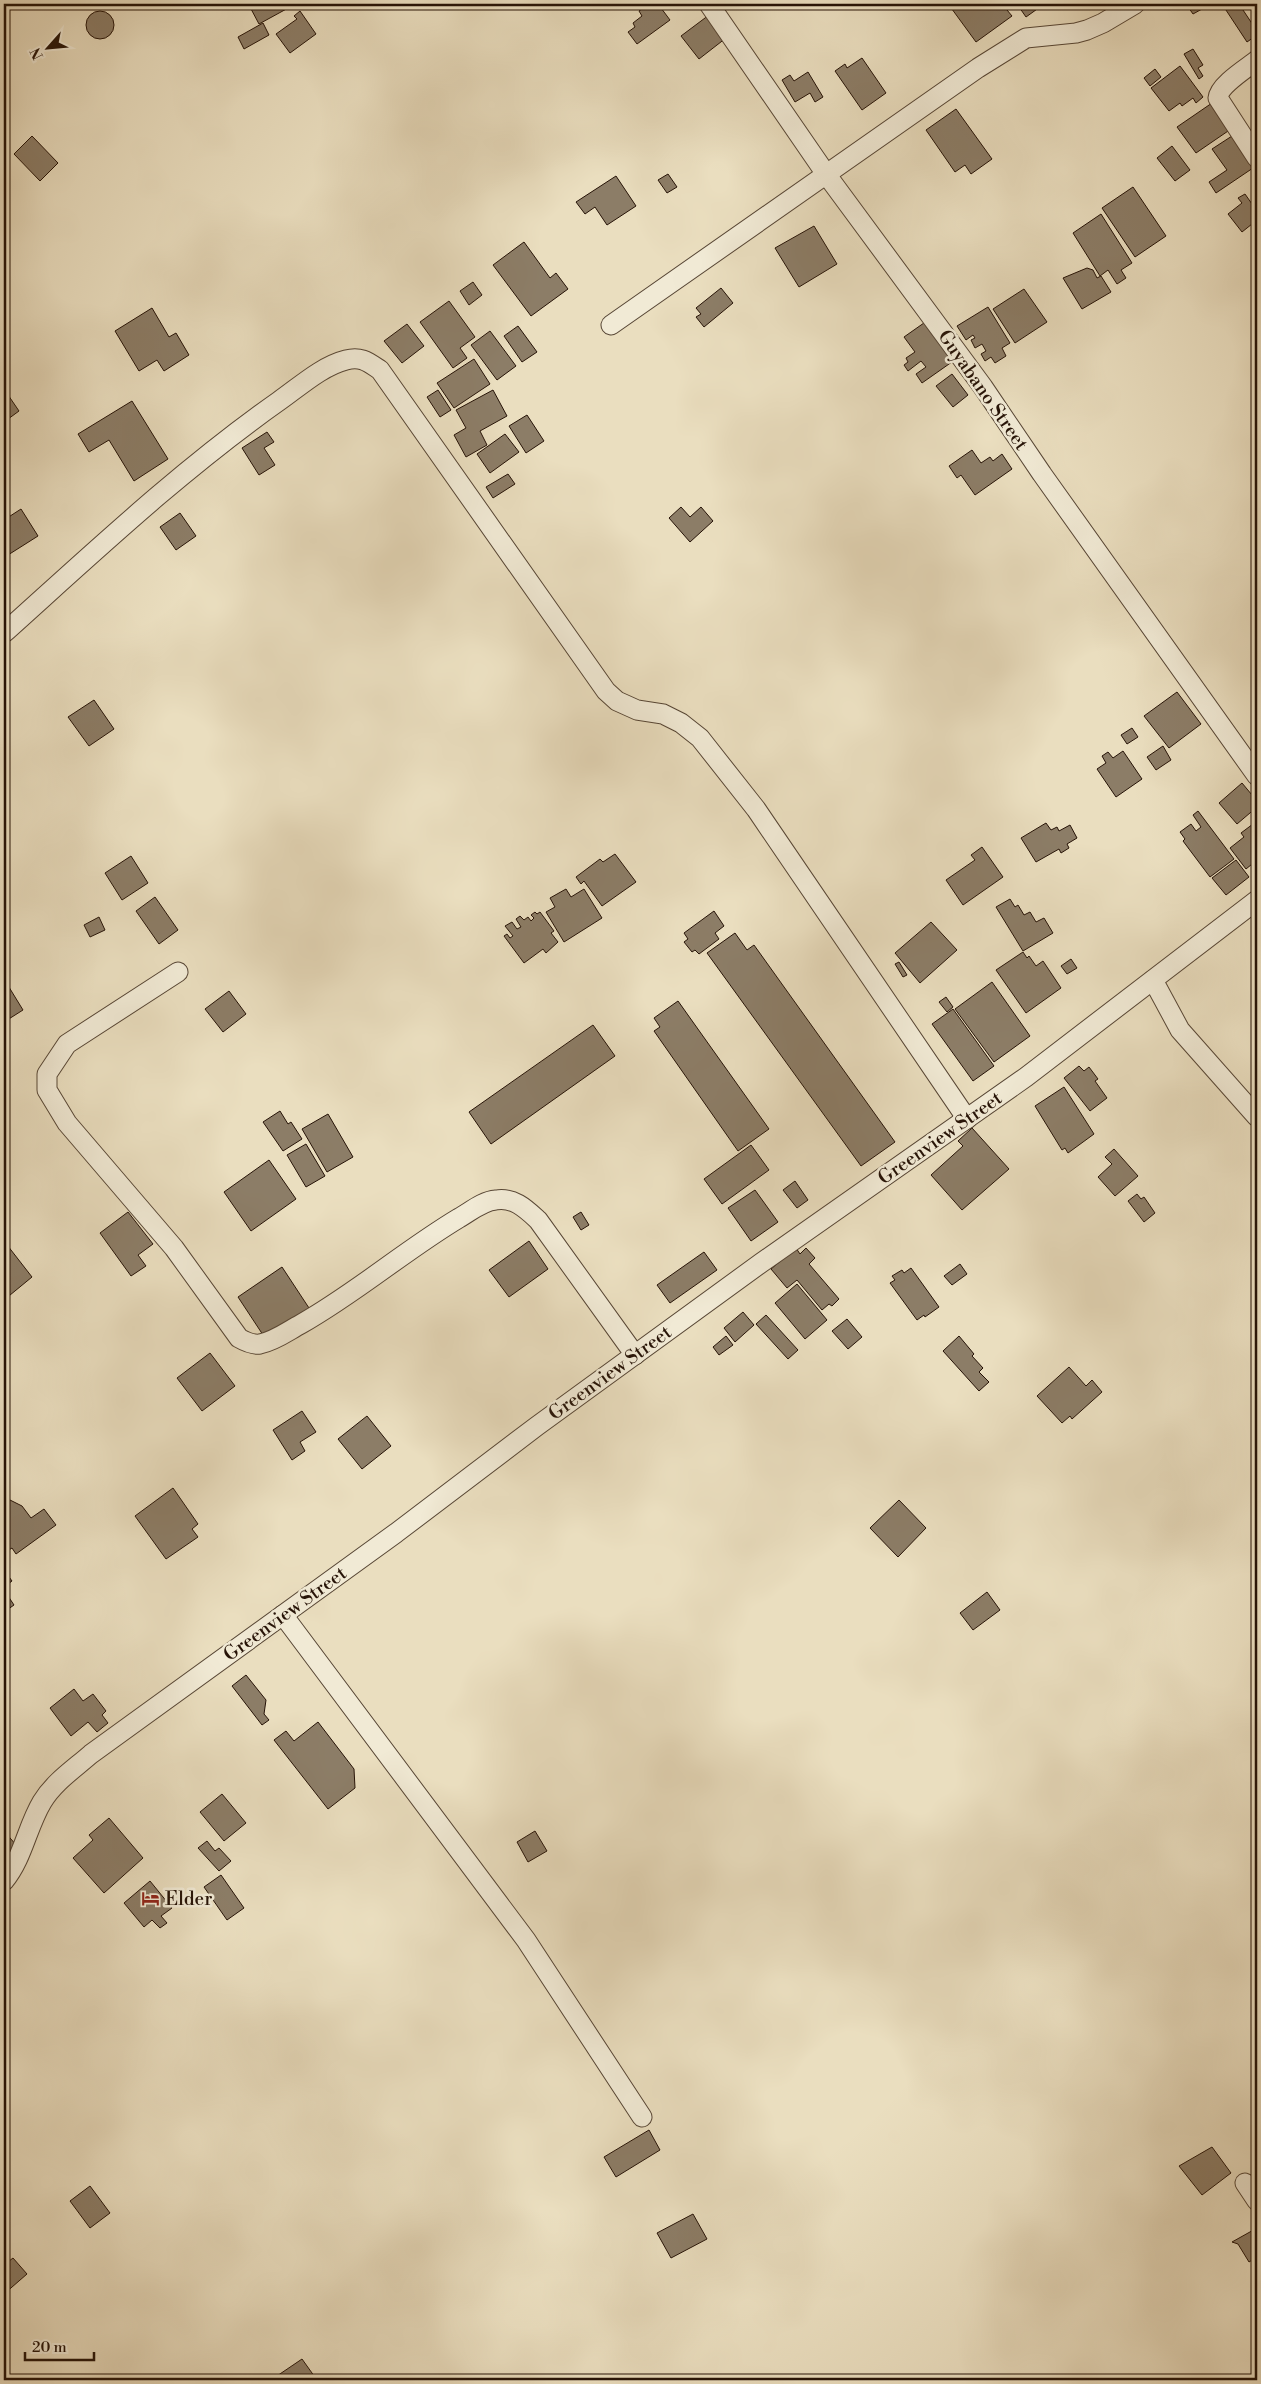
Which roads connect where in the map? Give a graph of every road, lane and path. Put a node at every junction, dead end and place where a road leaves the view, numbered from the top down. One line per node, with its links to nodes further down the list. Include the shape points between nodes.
1 (709, 4): 5 (street, Guyabano Street)
2 (1135, 4): 5 (street, via 1103,24 1076,34 1026,38)
3 (1257, 60): 4 (street, via 1225,86 1218,98)
4 (1257, 158)
5 (826, 174): 6 (street); 8 (street, Guyabano Street, via 984,387 1042,474)
6 (611, 325)
7 (4, 633): 13 (street, via 142,510 239,430 322,371 344,360 365,360 380,370 606,691 617,701 637,710 663,714 700,738 756,809)
8 (1257, 776)
9 (1257, 900): 11 (street, Greenview Street)
10 (178, 972): 14 (street, via 66,1044 47,1074 47,1090 68,1123 174,1248 239,1338 247,1343 270,1341 325,1311 423,1240 474,1209 495,1200 510,1200 538,1220)
11 (1153, 980): 12 (street, via 1180,1030); 13 (street, Greenview Street)
12 (1257, 1117)
13 (967, 1119): 14 (street, Greenview Street)
14 (635, 1355): 15 (street, Greenview Street)
15 (283, 1615): 16 (street, Greenview Street, via 56,1783 42,1803 19,1856); 17 (street, via 526,1940)
16 (4, 1881)
17 (642, 2117)
18 (1245, 2183): 19 (street)
19 (1257, 2201)

